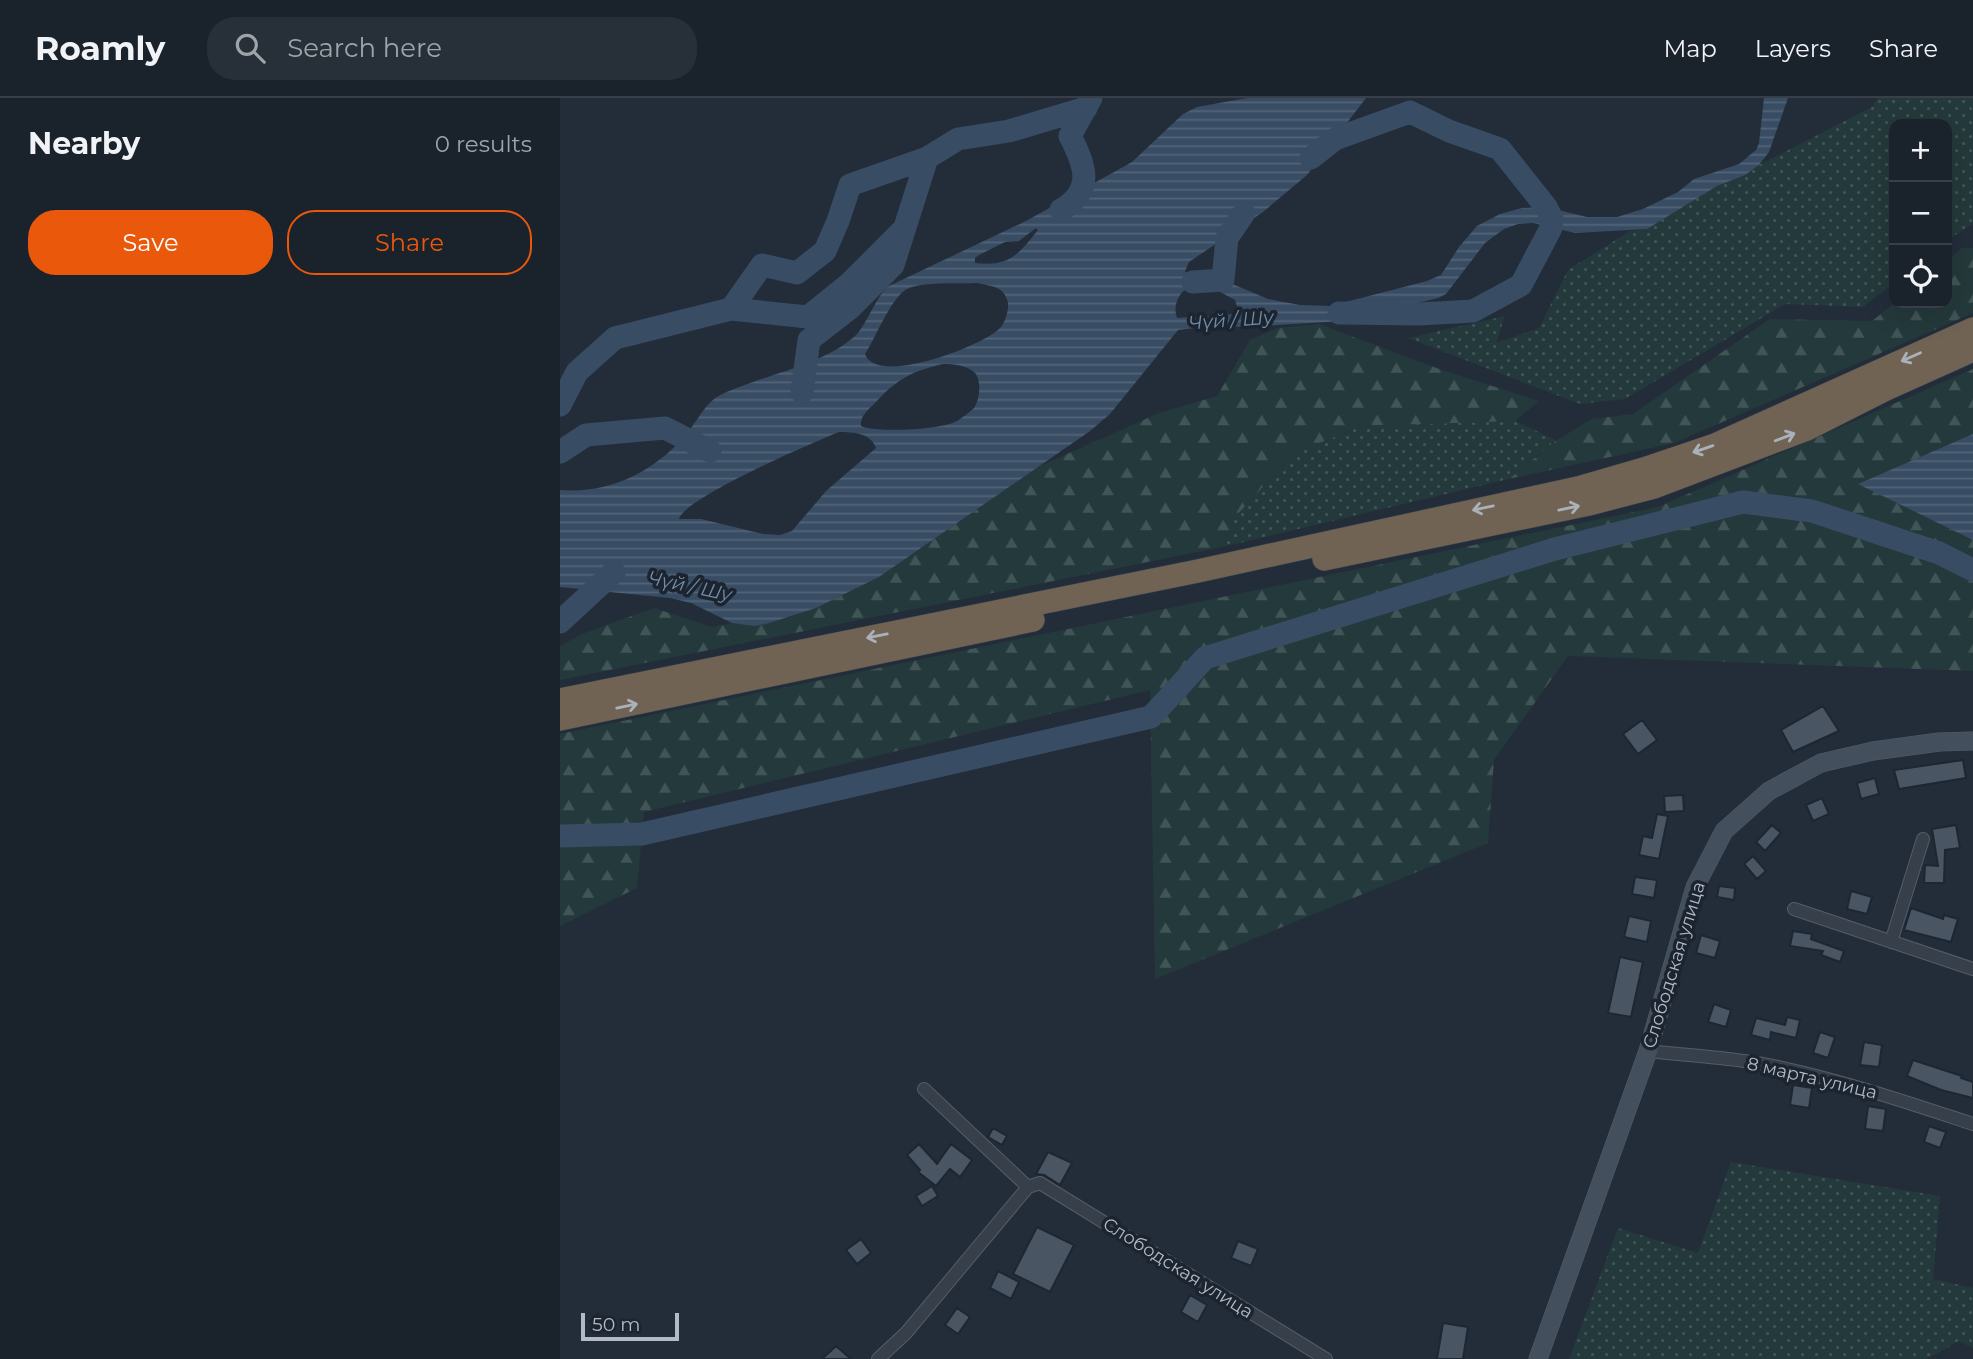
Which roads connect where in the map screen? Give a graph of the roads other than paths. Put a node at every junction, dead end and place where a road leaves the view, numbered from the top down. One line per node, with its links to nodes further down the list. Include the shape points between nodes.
1 (1973, 329): 3 (highway, one-way to 3, via 1715,445 1578,488 1198,571)
2 (1973, 350): 4 (highway, one-way to 2, via 1589,504 1654,487 1807,429)
3 (560, 700)
4 (560, 719)
5 (1973, 741): 10 (street, Слободская улица, via 1873,751 1821,764 1769,791 1724,831 1695,887)
6 (1923, 839): 8 (street)
7 (1794, 909): 8 (street)
8 (1891, 942): 9 (street)
9 (1973, 969)
10 (1648, 1051): 12 (street, 8 марта улица, via 1787,1069); 16 (street, Слободская улица)
11 (924, 1089): 13 (street, Слободская улица)
12 (1973, 1124)
13 (1028, 1187): 14 (street, via 906,1333); 15 (street, Слободская улица, via 1040,1184)
14 (878, 1359)
15 (1326, 1359)
16 (1538, 1359)

